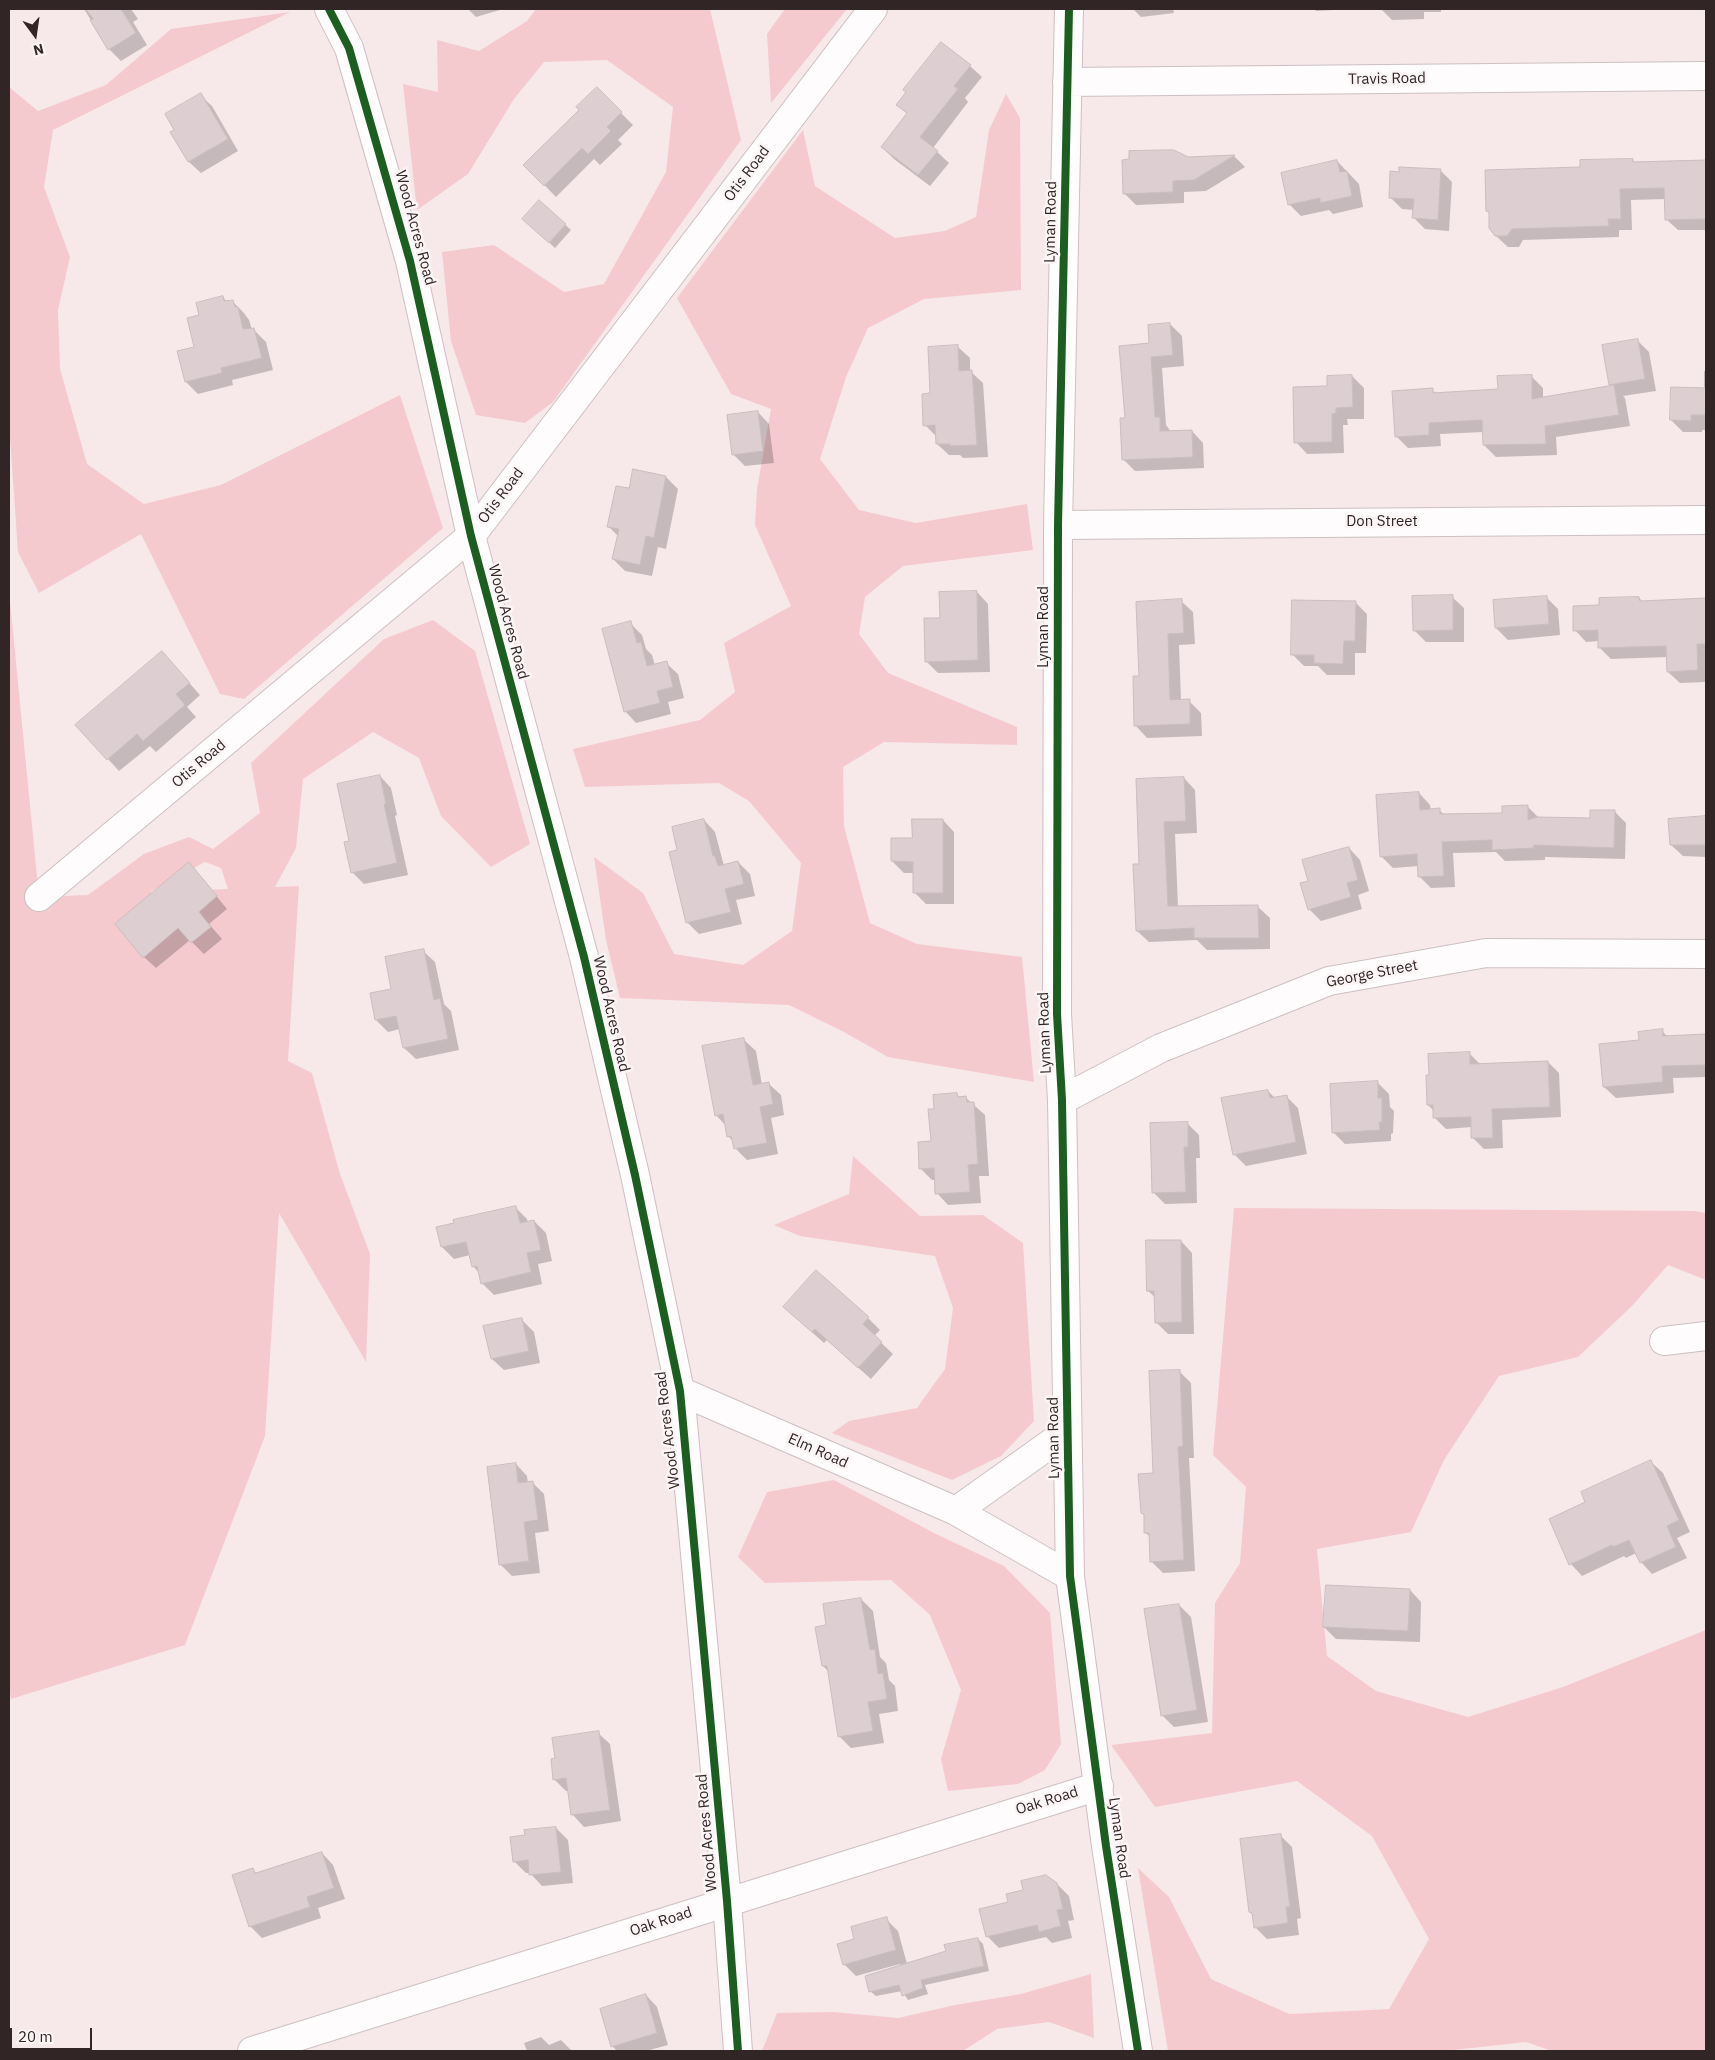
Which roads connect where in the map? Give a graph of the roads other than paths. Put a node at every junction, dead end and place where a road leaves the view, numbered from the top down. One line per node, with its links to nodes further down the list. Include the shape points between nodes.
1 (329, 9): 8 (street, Wood Acres Road, via 349,48 410,261)
2 (874, 9): 8 (street, Otis Road)
3 (1069, 9): 5 (street, Lyman Road)
4 (1706, 76): 5 (street, Travis Road)
5 (1067, 82): 7 (street, Lyman Road)
6 (1706, 520): 7 (street, Don Street)
7 (1058, 525): 11 (street, Lyman Road, via 1057,1014)
8 (471, 536): 9 (street, Otis Road); 14 (street, Wood Acres Road, via 584,957 636,1176)
9 (39, 897)
10 (1706, 954): 11 (street, George Street, via 1486,952 1330,981 1160,1048)
11 (1062, 1100): 15 (street, Lyman Road)
12 (1706, 1336): 13 (street)
13 (1664, 1341)
14 (680, 1391): 16 (street, Elm Road); 19 (street, Wood Acres Road)
15 (1067, 1432): 16 (street); 17 (street, Lyman Road)
16 (956, 1511): 17 (street, Elm Road)
17 (1070, 1576): 18 (street, Lyman Road)
18 (1098, 1786): 19 (street, Oak Road); 22 (street, Lyman Road)
19 (726, 1901): 20 (street, Oak Road); 21 (street, Wood Acres Road)
20 (252, 2051)
21 (738, 2051)
22 (1138, 2051)

